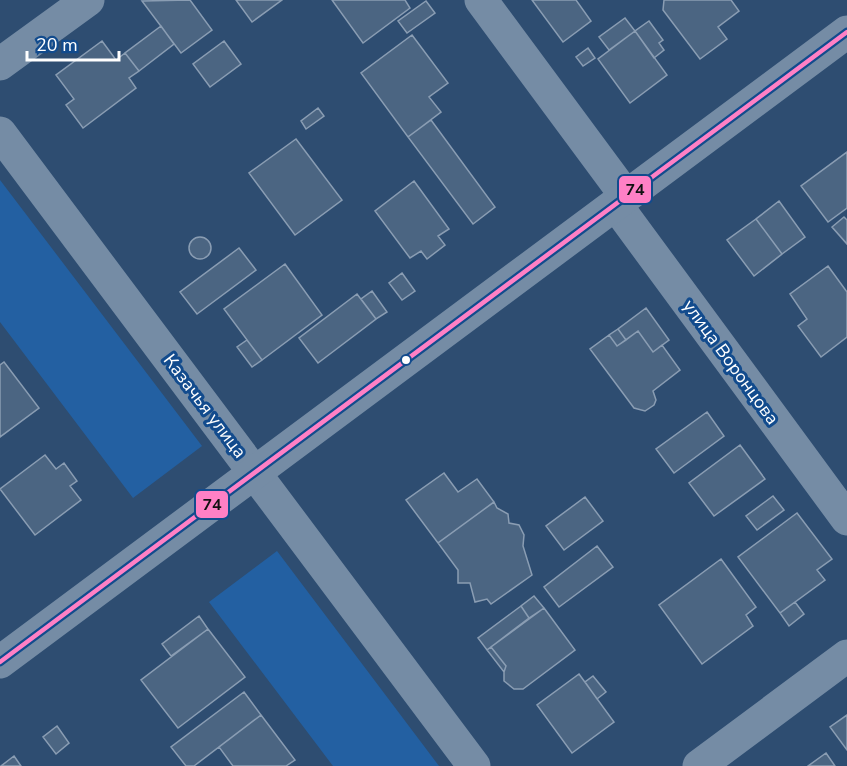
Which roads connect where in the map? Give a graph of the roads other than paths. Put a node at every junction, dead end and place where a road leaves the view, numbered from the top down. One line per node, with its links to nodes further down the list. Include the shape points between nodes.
1 (88, 0): 4 (street)
2 (481, 0): 6 (street, улица Воронцова)
3 (847, 32): 6 (street)
4 (0, 64)
5 (0, 133): 7 (street, Казачья улица)
6 (621, 200): 7 (street); 8 (street, улица Воронцова)
7 (255, 472): 10 (street); 11 (street, Казачья улица)
8 (847, 519)
9 (847, 656): 12 (street)
10 (0, 662)
11 (474, 766)
12 (699, 766)

